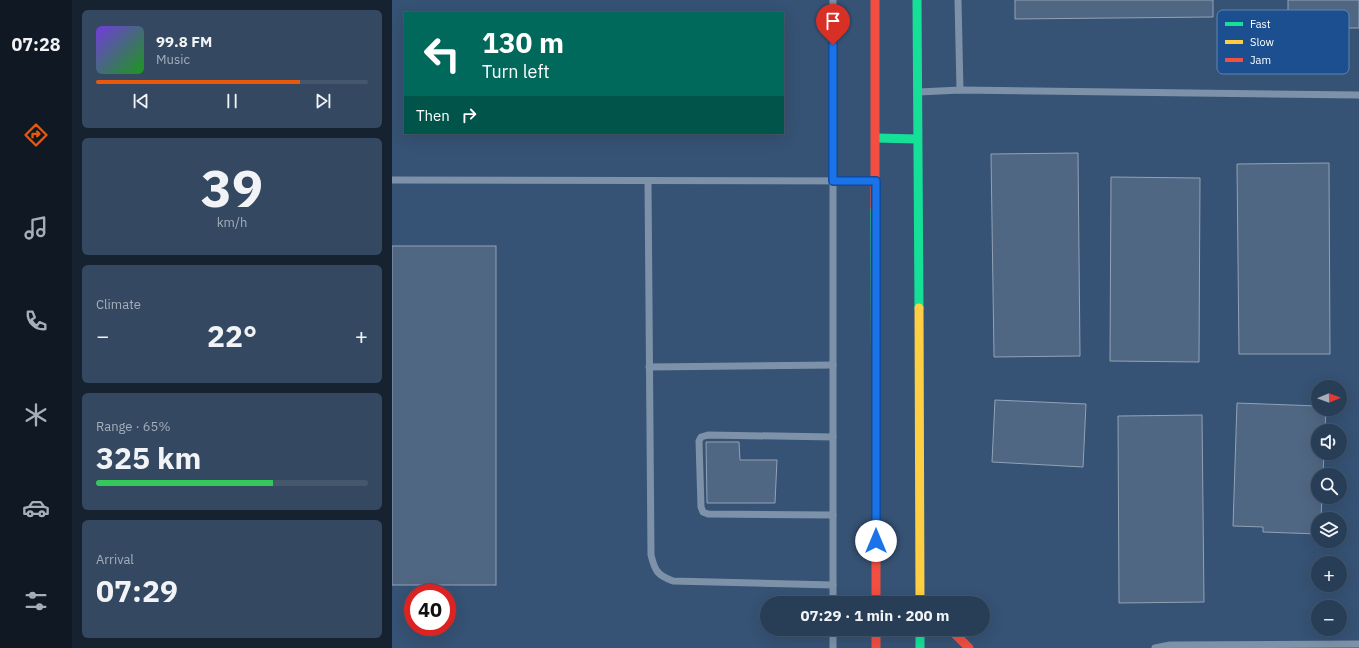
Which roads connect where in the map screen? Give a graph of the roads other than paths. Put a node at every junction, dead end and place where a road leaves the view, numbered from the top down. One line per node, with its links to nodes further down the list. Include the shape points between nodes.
1 (833, 0): 12 (lane)
2 (875, 0): 8 (street)
3 (917, 0): 6 (street)
4 (958, 0): 5 (lane)
5 (960, 90): 6 (lane); 7 (lane)
6 (917, 92): 9 (street)
7 (1359, 95)
8 (876, 138): 9 (street); 13 (street)
9 (917, 138): 19 (street)
10 (392, 180): 11 (lane)
11 (648, 181): 12 (lane); 15 (lane)
12 (833, 181): 13 (lane); 14 (lane)
13 (876, 181): 21 (street)
14 (833, 365): 15 (lane); 16 (lane)
15 (649, 367): 18 (lane, via 651,555 654,570 673,582)
16 (833, 437): 17 (lane); 17 (lane, via 708,435 701,437 699,441 703,512)
17 (833, 515): 18 (lane)
18 (833, 585): 20 (lane)
19 (921, 587): 22 (street); 23 (street)
20 (833, 596)
21 (876, 596)
22 (920, 596)
23 (927, 596)
24 (833, 636): 29 (lane)
25 (876, 636): 30 (street)
26 (920, 636): 31 (street)
27 (957, 636): 32 (street)
28 (1359, 644): 33 (lane, via 1170,644)
29 (833, 648)
30 (876, 648)
31 (920, 648)
32 (969, 648)
33 (1155, 648)

